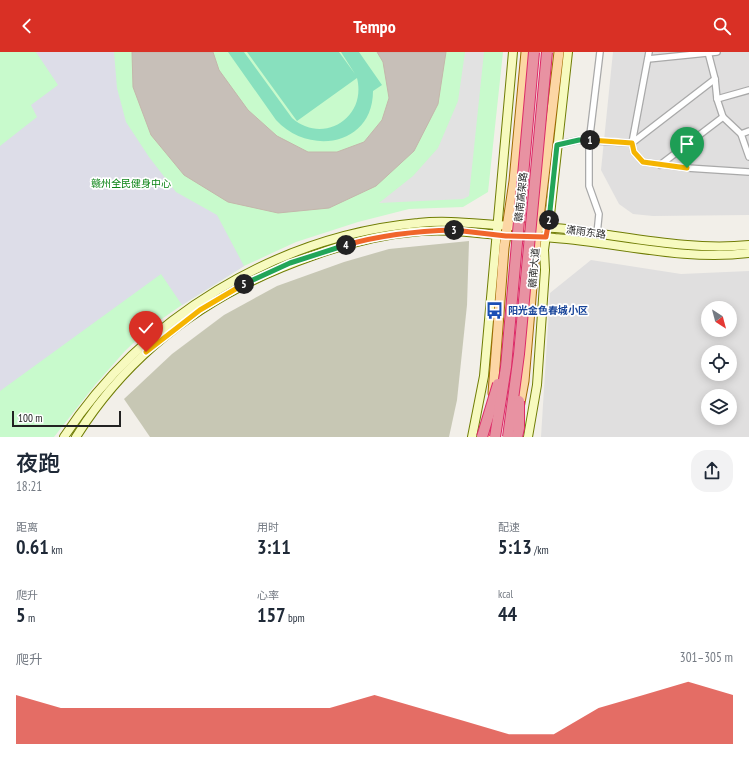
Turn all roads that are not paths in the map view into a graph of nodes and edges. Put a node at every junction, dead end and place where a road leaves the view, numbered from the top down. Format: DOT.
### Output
graph roads {
  1 [pos="513,52"];
  2 [pos="526,52"];
  3 [pos="534,52"];
  4 [pos="547,52"];
  5 [pos="559,52"];
  6 [pos="568,52"];
  7 [pos="600,52"];
  8 [pos="649,52"];
  9 [pos="717,52"];
  10 [pos="708,53"];
  11 [pos="648,59"];
  12 [pos="715,79"];
  13 [pos="749,90"];
  14 [pos="717,99"];
  15 [pos="723,117"];
  16 [pos="749,131"];
  17 [pos="741,134"];
  18 [pos="590,140"];
  19 [pos="632,143"];
  20 [pos="557,145"];
  21 [pos="749,157"];
  22 [pos="660,164"];
  23 [pos="749,172"];
  24 [pos="502,225"];
  25 [pos="542,227"];
  26 [pos="597,234"];
  27 [pos="502,235"];
  28 [pos="541,237"];
  29 [pos="749,244"];
  30 [pos="749,253"];
  31 [pos="507,353"];
  32 [pos="519,354"];
  33 [pos="64,437"];
  34 [pos="76,437"];
  35 [pos="472,437"];
  36 [pos="482,437"];
  37 [pos="488,437"];
  38 [pos="495,437"];
  39 [pos="508,437"];
  40 [pos="514,437"];
  41 [pos="517,437"];
  42 [pos="528,437"];
  1 -- 24 [label="main road"];
  2 -- 24 [label="main road"];
  3 -- 31 [label="highway, 赣南高架路, bridge"];
  4 -- 32 [label="highway, 赣南高架路, bridge"];
  5 -- 25 [label="main road, 赣南大道"];
  6 -- 20 [label="main road"];
  7 -- 18 [label="street"];
  8 -- 11 [label="street"];
  9 -- 10 [label="street"];
  10 -- 11 [label="street"];
  10 -- 12 [label="street"];
  11 -- 19 [label="street"];
  12 -- 14 [label="street"];
  12 -- 19 [label="street"];
  13 -- 14 [label="street"];
  14 -- 15 [label="street"];
  15 -- 17 [label="street"];
  15 -- 22 [label="street"];
  16 -- 17 [label="street"];
  17 -- 21 [label="street"];
  18 -- 19 [label="street"];
  18 -- 20 [label="street"];
  18 -- 26 [label="street"];
  19 -- 22 [label="street"];
  20 -- 25 [label="main road"];
  22 -- 23 [label="street"];
  24 -- 25 [label="main road, 潇雨东路"];
  24 -- 27 [label="main road"];
  24 -- 33 [label="main road, 潇雨东路"];
  25 -- 26 [label="main road, 潇雨东路"];
  25 -- 28 [label="main road, 赣南大道"];
  26 -- 29 [label="main road, 潇雨东路"];
  27 -- 28 [label="main road, 潇雨东路"];
  27 -- 34 [label="main road, 潇雨东路"];
  27 -- 35 [label="main road"];
  27 -- 37 [label="main road"];
  28 -- 30 [label="main road, 潇雨东路"];
  28 -- 40 [label="main road, 赣南大道"];
  28 -- 42 [label="main road"];
  31 -- 36 [label="highway, bridge"];
  31 -- 38 [label="highway, 赣南高架路, bridge"];
  32 -- 39 [label="highway, 赣南高架路, bridge"];
  32 -- 41 [label="highway, bridge"];
}
